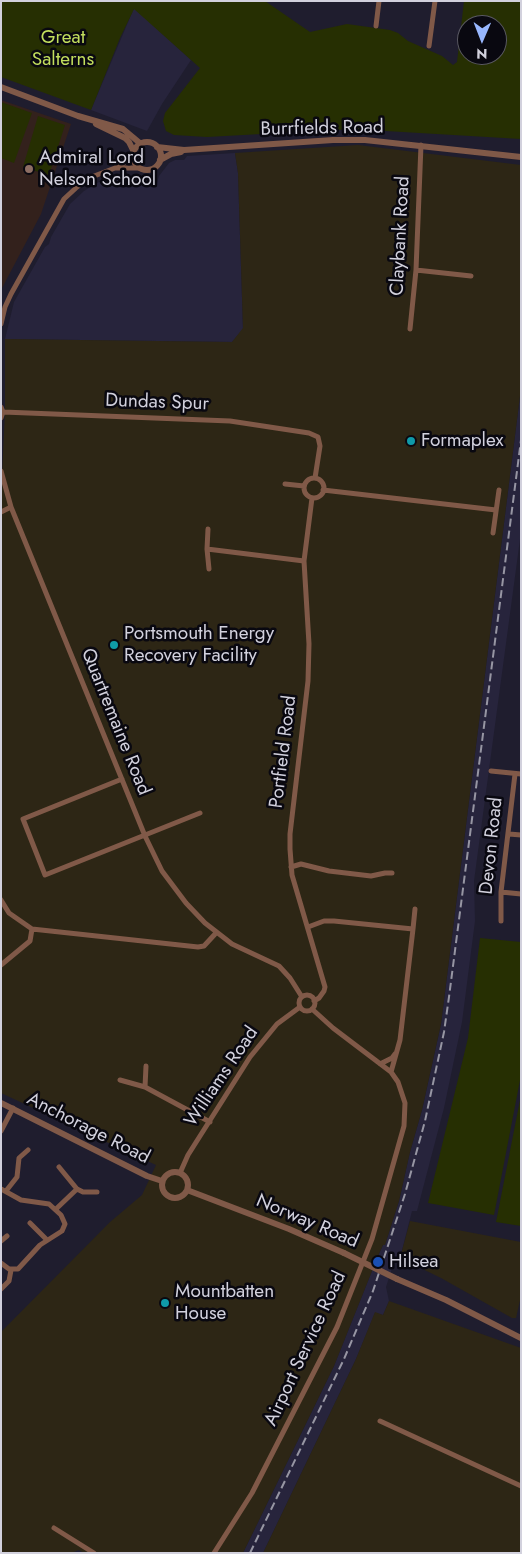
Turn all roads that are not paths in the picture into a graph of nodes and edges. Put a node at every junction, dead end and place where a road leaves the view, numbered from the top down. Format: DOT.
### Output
graph roads {
  1 [pos="379,1"];
  2 [pos="435,1"];
  3 [pos="376,26"];
  4 [pos="430,46"];
  5 [pos="1,87"];
  6 [pos="88,120"];
  7 [pos="141,144"];
  8 [pos="421,145"];
  9 [pos="157,147"];
  10 [pos="184,150"];
  11 [pos="134,155"];
  12 [pos="521,156"];
  13 [pos="160,160"];
  14 [pos="115,168"];
  15 [pos="140,168"];
  16 [pos="416,270"];
  17 [pos="471,276"];
  18 [pos="1,324"];
  19 [pos="410,329"];
  20 [pos="2,412"];
  21 [pos="1,471"];
  22 [pos="315,478"];
  23 [pos="285,484"];
  24 [pos="304,486"];
  25 [pos="323,490"];
  26 [pos="499,490"];
  27 [pos="312,498"];
  28 [pos="11,507"];
  29 [pos="496,510"];
  30 [pos="1,512"];
  31 [pos="208,529"];
  32 [pos="493,532"];
  33 [pos="207,549"];
  34 [pos="304,560"];
  35 [pos="209,569"];
  36 [pos="490,771"];
  37 [pos="518,774"];
  38 [pos="122,779"];
  39 [pos="200,813"];
  40 [pos="509,834"];
  41 [pos="521,835"];
  42 [pos="145,836"];
  43 [pos="291,866"];
  44 [pos="392,873"];
  45 [pos="501,892"];
  46 [pos="521,894"];
  47 [pos="1,900"];
  48 [pos="415,909"];
  49 [pos="501,921"];
  50 [pos="308,927"];
  51 [pos="32,929"];
  52 [pos="413,929"];
  53 [pos="216,933"];
  54 [pos="1,966"];
  55 [pos="302,997"];
  56 [pos="314,1001"];
  57 [pos="300,1007"];
  58 [pos="312,1009"];
  59 [pos="397,1051"];
  60 [pos="380,1064"];
  61 [pos="146,1066"];
  62 [pos="391,1072"];
  63 [pos="120,1080"];
  64 [pos="145,1087"];
  65 [pos="1,1103"];
  66 [pos="13,1108"];
  67 [pos="210,1122"];
  68 [pos="1,1131"];
  69 [pos="28,1150"];
  70 [pos="59,1167"];
  71 [pos="180,1173"];
  72 [pos="162,1182"];
  73 [pos="77,1189"];
  74 [pos="4,1190"];
  75 [pos="187,1190"];
  76 [pos="97,1192"];
  77 [pos="56,1209"];
  78 [pos="30,1223"];
  79 [pos="7,1236"];
  80 [pos="46,1240"];
  81 [pos="1,1242"];
  82 [pos="1,1263"];
  83 [pos="11,1270"];
  84 [pos="1,1289"];
  85 [pos="521,1338"];
  86 [pos="380,1421"];
  87 [pos="521,1486"];
  88 [pos="54,1528"];
  89 [pos="94,1553"];
  90 [pos="214,1553"];
  1 -- 3 [label="street"];
  2 -- 4 [label="street"];
  5 -- 6 [label="street"];
  6 -- 7 [label="street"];
  6 -- 11 [label="street"];
  7 -- 9 [label="street"];
  7 -- 11 [label="street"];
  8 -- 10 [label="street, Burrfields Road"];
  8 -- 12 [label="street, Burrfields Road"];
  8 -- 16 [label="street, Claybank Road"];
  9 -- 10 [label="street, Burrfields Road"];
  9 -- 13 [label="street"];
  10 -- 13 [label="street, Burrfields Road"];
  11 -- 14 [label="street"];
  11 -- 15 [label="street"];
  13 -- 15 [label="street"];
  14 -- 15 [label="street"];
  14 -- 18 [label="street"];
  16 -- 17 [label="street"];
  16 -- 19 [label="street, Claybank Road"];
  20 -- 22 [label="street, Dundas Spur"];
  21 -- 28 [label="street, Quartremaine Road"];
  22 -- 24 [label="street"];
  22 -- 25 [label="street"];
  23 -- 24 [label="street"];
  24 -- 27 [label="street"];
  25 -- 27 [label="street"];
  25 -- 29 [label="street"];
  26 -- 29 [label="street"];
  27 -- 34 [label="street, Portfield Road"];
  28 -- 30 [label="street"];
  28 -- 38 [label="street, Quartremaine Road"];
  29 -- 32 [label="street"];
  31 -- 33 [label="street"];
  33 -- 34 [label="street"];
  33 -- 35 [label="street"];
  34 -- 43 [label="street, Portfield Road"];
  36 -- 37 [label="street"];
  37 -- 40 [label="street, Devon Road"];
  38 -- 42 [label="street, Quartremaine Road"];
  38 -- 42 [label="street"];
  39 -- 42 [label="street"];
  40 -- 41 [label="street"];
  40 -- 45 [label="street, Devon Road"];
  42 -- 53 [label="street, Quartremaine Road"];
  43 -- 44 [label="street"];
  43 -- 50 [label="street, Portfield Road"];
  45 -- 46 [label="street"];
  45 -- 49 [label="street, Devon Road"];
  47 -- 51 [label="street"];
  48 -- 52 [label="street"];
  50 -- 52 [label="street"];
  50 -- 56 [label="street, Portfield Road"];
  51 -- 53 [label="street"];
  51 -- 54 [label="street"];
  52 -- 59 [label="street"];
  53 -- 55 [label="street"];
  55 -- 56 [label="street"];
  55 -- 57 [label="street"];
  56 -- 58 [label="street"];
  57 -- 58 [label="street"];
  57 -- 67 [label="street, Williams Road"];
  58 -- 60 [label="street, Airport Service Road"];
  59 -- 60 [label="street"];
  59 -- 62 [label="street"];
  60 -- 62 [label="street, Airport Service Road"];
  61 -- 64 [label="street"];
  62 -- 90 [label="street, Airport Service Road"];
  63 -- 64 [label="street"];
  64 -- 67 [label="street"];
  65 -- 66 [label="street, Anchorage Road"];
  66 -- 68 [label="street"];
  66 -- 72 [label="street, Anchorage Road"];
  67 -- 71 [label="street, Williams Road"];
  69 -- 74 [label="street"];
  70 -- 73 [label="street"];
  71 -- 72 [label="street"];
  71 -- 75 [label="street"];
  72 -- 75 [label="street"];
  73 -- 76 [label="street"];
  73 -- 77 [label="street"];
  74 -- 77 [label="street"];
  75 -- 85 [label="street, Norway Road, bridge"];
  77 -- 80 [label="street"];
  78 -- 80 [label="street"];
  79 -- 81 [label="street"];
  80 -- 83 [label="street"];
  82 -- 83 [label="street"];
  83 -- 84 [label="street"];
  86 -- 87 [label="street"];
  88 -- 89 [label="street"];
}
